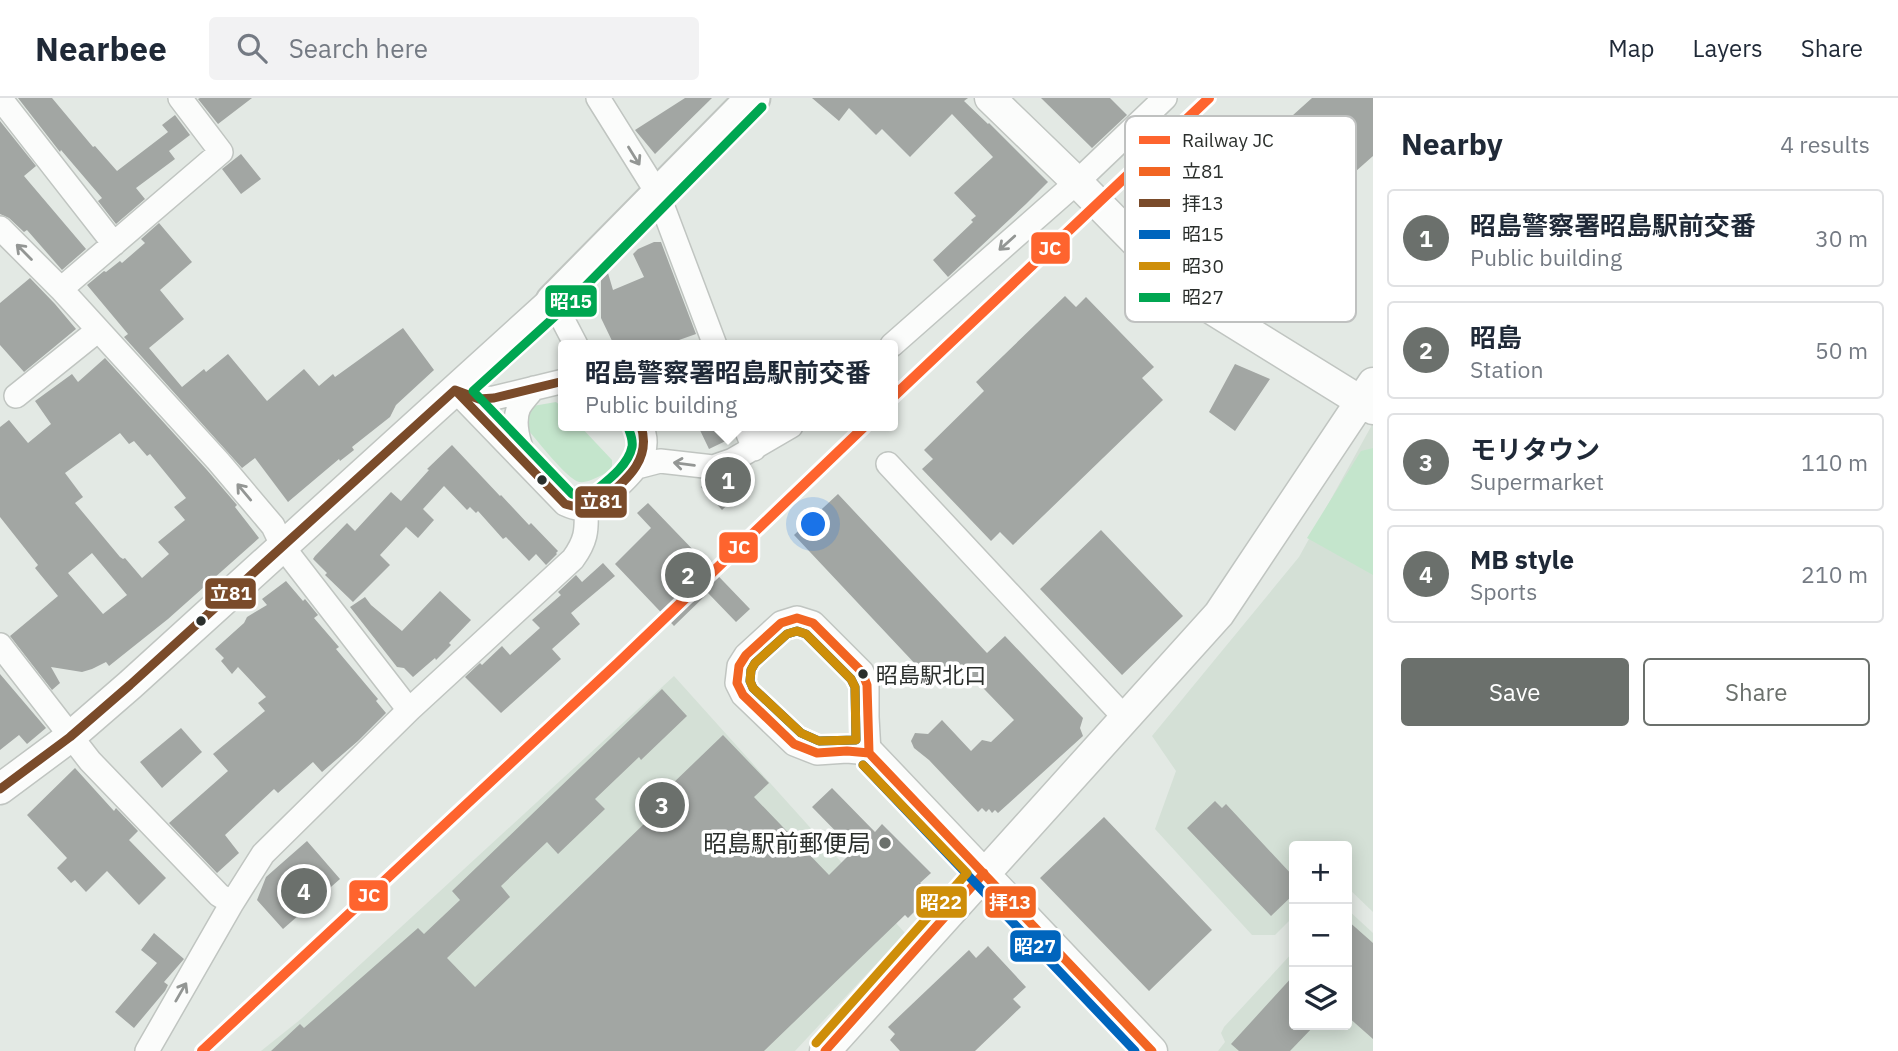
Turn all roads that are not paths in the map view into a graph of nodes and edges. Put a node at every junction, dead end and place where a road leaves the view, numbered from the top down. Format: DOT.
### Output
graph roads {
  1 [pos="0,98"];
  2 [pos="180,98"];
  3 [pos="598,98"];
  4 [pos="753,98"];
  5 [pos="990,98"];
  6 [pos="1165,98"];
  7 [pos="1146,116"];
  8 [pos="1125,136"];
  9 [pos="1076,182"];
  10 [pos="658,194"];
  11 [pos="0,228"];
  12 [pos="1125,231"];
  13 [pos="114,244"];
  14 [pos="61,289"];
  15 [pos="553,301"];
  16 [pos="1237,322"];
  17 [pos="97,331"];
  18 [pos="573,340"];
  19 [pos="713,340"];
  20 [pos="898,340"];
  21 [pos="558,382"];
  22 [pos="534,388"];
  23 [pos="455,390"];
  24 [pos="16,396"];
  25 [pos="1369,398"];
  26 [pos="642,431"];
  27 [pos="748,431"];
  28 [pos="783,431"];
  29 [pos="754,449"];
  30 [pos="888,464"];
  31 [pos="527,465"];
  32 [pos="637,467"];
  33 [pos="586,510"];
  34 [pos="283,547"];
  35 [pos="0,645"];
  36 [pos="410,710"];
  37 [pos="1126,719"];
  38 [pos="70,737"];
  39 [pos="869,753"];
  40 [pos="0,789"];
  41 [pos="984,873"];
  42 [pos="232,903"];
  43 [pos="147,1051"];
  44 [pos="825,1051"];
  45 [pos="1152,1051"];
  1 -- 13 [label="street"];
  2 -- 13 [label="street"];
  3 -- 10 [label="street, one-way"];
  4 -- 10 [label="main road"];
  5 -- 9 [label="street"];
  6 -- 7 [label="street"];
  8 -- 9 [label="street"];
  9 -- 12 [label="street"];
  9 -- 20 [label="street, one-way"];
  10 -- 15 [label="main road"];
  10 -- 19 [label="street"];
  14 -- 11 [label="street, one-way"];
  13 -- 14 [label="street"];
  14 -- 17 [label="street"];
  15 -- 18 [label="street"];
  15 -- 23 [label="street"];
  16 -- 25 [label="street"];
  17 -- 24 [label="street"];
  34 -- 17 [label="street, one-way"];
  21 -- 22 [label="street"];
  22 -- 23 [label="street"];
  22 -- 31 [label="street"];
  23 -- 31 [label="street"];
  23 -- 34 [label="street"];
  25 -- 37 [label="street"];
  26 -- 32 [label="street"];
  27 -- 29 [label="street"];
  28 -- 29 [label="street"];
  29 -- 32 [label="street, one-way"];
  30 -- 37 [label="street"];
  31 -- 33 [label="street"];
  32 -- 33 [label="street"];
  33 -- 36 [label="street"];
  34 -- 36 [label="street"];
  34 -- 38 [label="street"];
  35 -- 38 [label="street"];
  36 -- 42 [label="street"];
  37 -- 41 [label="street"];
  38 -- 40 [label="street"];
  38 -- 42 [label="street"];
  39 -- 39 [label="street"];
  39 -- 41 [label="street"];
  41 -- 44 [label="street"];
  41 -- 45 [label="street"];
  43 -- 42 [label="street, one-way"];
}
